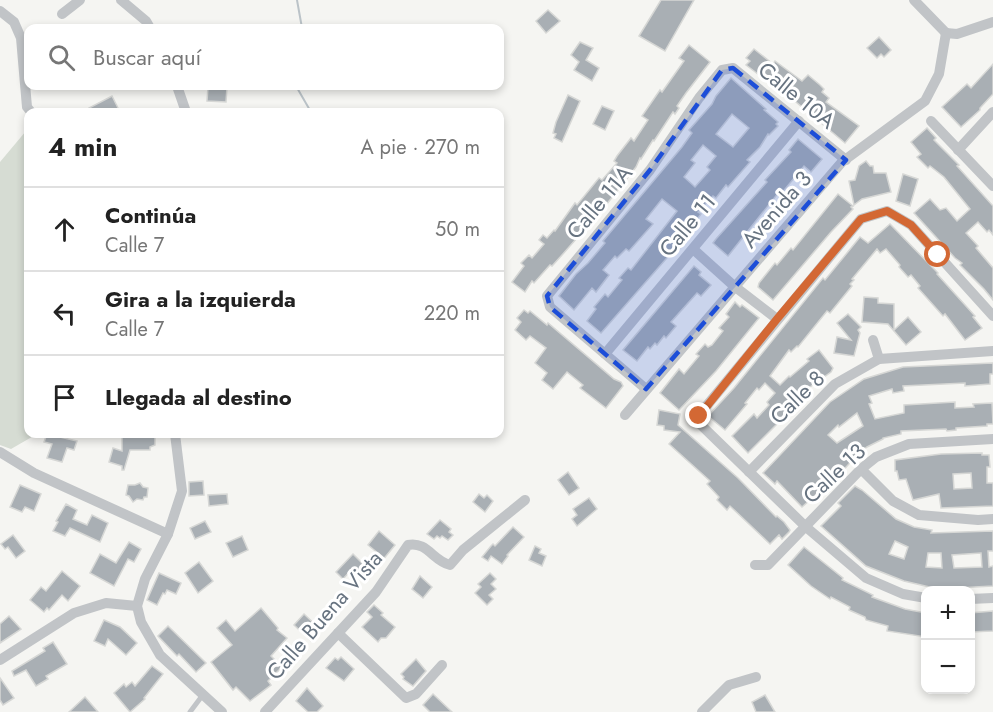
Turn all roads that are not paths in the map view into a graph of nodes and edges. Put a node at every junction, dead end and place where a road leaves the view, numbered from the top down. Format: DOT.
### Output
graph roads {
  1 [pos="80,0"];
  2 [pos="121,0"];
  3 [pos="914,0"];
  4 [pos="0,11"];
  5 [pos="62,14"];
  6 [pos="993,22"];
  7 [pos="148,24"];
  8 [pos="946,33"];
  9 [pos="24,72"];
  10 [pos="26,90"];
  11 [pos="178,90"];
  12 [pos="699,98"];
  13 [pos="28,108"];
  14 [pos="185,108"];
  15 [pos="993,112"];
  16 [pos="799,121"];
  17 [pos="931,121"];
  18 [pos="958,150"];
  19 [pos="846,159"];
  20 [pos="993,186"];
  21 [pos="693,249"];
  22 [pos="734,286"];
  23 [pos="993,316"];
  24 [pos="777,319"];
  25 [pos="873,340"];
  26 [pos="993,351"];
  27 [pos="605,354"];
  28 [pos="879,359"];
  29 [pos="646,389"];
  30 [pos="625,415"];
  31 [pos="175,438"];
  32 [pos="993,439"];
  33 [pos="0,452"];
  34 [pos="861,469"];
  35 [pos="749,472"];
  36 [pos="525,500"];
  37 [pos="993,519"];
  38 [pos="806,527"];
  39 [pos="168,534"];
  40 [pos="755,565"];
  41 [pos="921,597"];
  42 [pos="993,598"];
  43 [pos="975,599"];
  44 [pos="137,606"];
  45 [pos="338,633"];
  46 [pos="0,660"];
  47 [pos="442,665"];
  48 [pos="756,676"];
  49 [pos="202,696"];
  50 [pos="190,712"];
  51 [pos="222,712"];
  52 [pos="265,712"];
  53 [pos="702,712"];
  1 -- 5 [label="street"];
  2 -- 7 [label="street"];
  3 -- 8 [label="street"];
  4 -- 9 [label="street"];
  6 -- 8 [label="street"];
  8 -- 19 [label="street, Avenida 3"];
  10 -- 13 [label="street"];
  11 -- 14 [label="street"];
  12 -- 16 [label="street, Calle 10A"];
  12 -- 27 [label="street, Calle 11A"];
  15 -- 18 [label="street"];
  16 -- 19 [label="street, Calle 10A"];
  16 -- 21 [label="street, Calle 11"];
  17 -- 18 [label="street"];
  18 -- 20 [label="street"];
  19 -- 22 [label="street, Avenida 3"];
  21 -- 22 [label="street"];
  21 -- 27 [label="street, Calle 11"];
  22 -- 24 [label="street"];
  22 -- 29 [label="street, Avenida 3"];
  23 -- 24 [label="street"];
  24 -- 35 [label="street"];
  25 -- 28 [label="street"];
  26 -- 28 [label="street, Calle 8"];
  27 -- 29 [label="street"];
  28 -- 35 [label="street, Calle 8"];
  29 -- 30 [label="street, Avenida 3"];
  31 -- 39 [label="street"];
  32 -- 34 [label="street, Calle 13"];
  33 -- 39 [label="street"];
  34 -- 37 [label="street"];
  34 -- 38 [label="street, Calle 13"];
  35 -- 38 [label="street"];
  36 -- 45 [label="street, Calle Buena Vista"];
  38 -- 40 [label="street, Calle 13"];
  38 -- 41 [label="street"];
  39 -- 44 [label="street"];
  42 -- 43 [label="street"];
  44 -- 46 [label="street"];
  44 -- 49 [label="street"];
  45 -- 47 [label="street"];
  45 -- 52 [label="street, Calle Buena Vista"];
  48 -- 53 [label="street"];
  49 -- 50 [label="lane"];
  49 -- 51 [label="street"];
}
